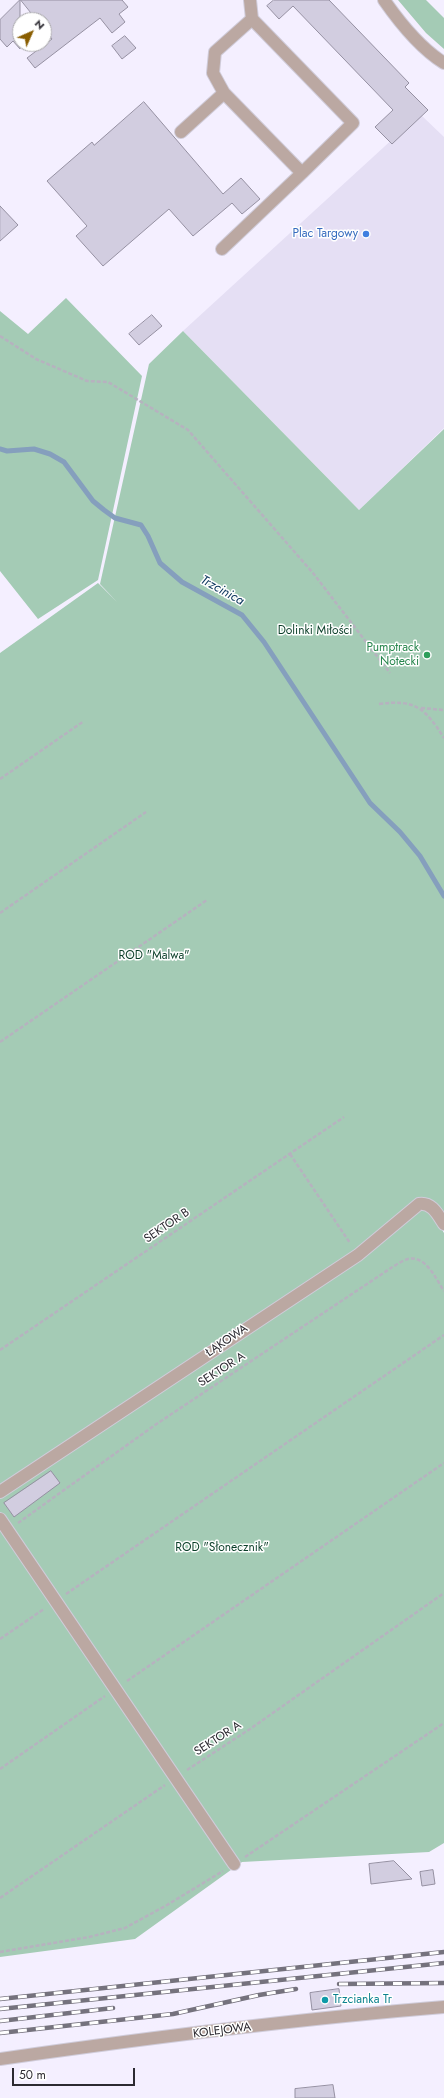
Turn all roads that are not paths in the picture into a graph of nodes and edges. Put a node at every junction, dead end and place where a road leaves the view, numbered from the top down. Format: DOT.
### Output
graph roads {
  1 [pos="250,0"];
  2 [pos="384,0"];
  3 [pos="252,19"];
  4 [pos="444,63"];
  5 [pos="224,93"];
  6 [pos="181,132"];
  7 [pos="302,173"];
  8 [pos="222,249"];
  9 [pos="444,1224"];
  10 [pos="0,1492"];
  11 [pos="0,1519"];
  12 [pos="234,1864"];
  13 [pos="444,2007"];
  14 [pos="0,2059"];
  1 -- 3 [label="street"];
  2 -- 4 [label="street"];
  3 -- 5 [label="street"];
  3 -- 7 [label="street"];
  5 -- 6 [label="street"];
  5 -- 7 [label="street"];
  7 -- 8 [label="street"];
  9 -- 10 [label="street, ŁĄKOWA"];
  11 -- 12 [label="street"];
  13 -- 14 [label="street, KOLEJOWA"];
}
